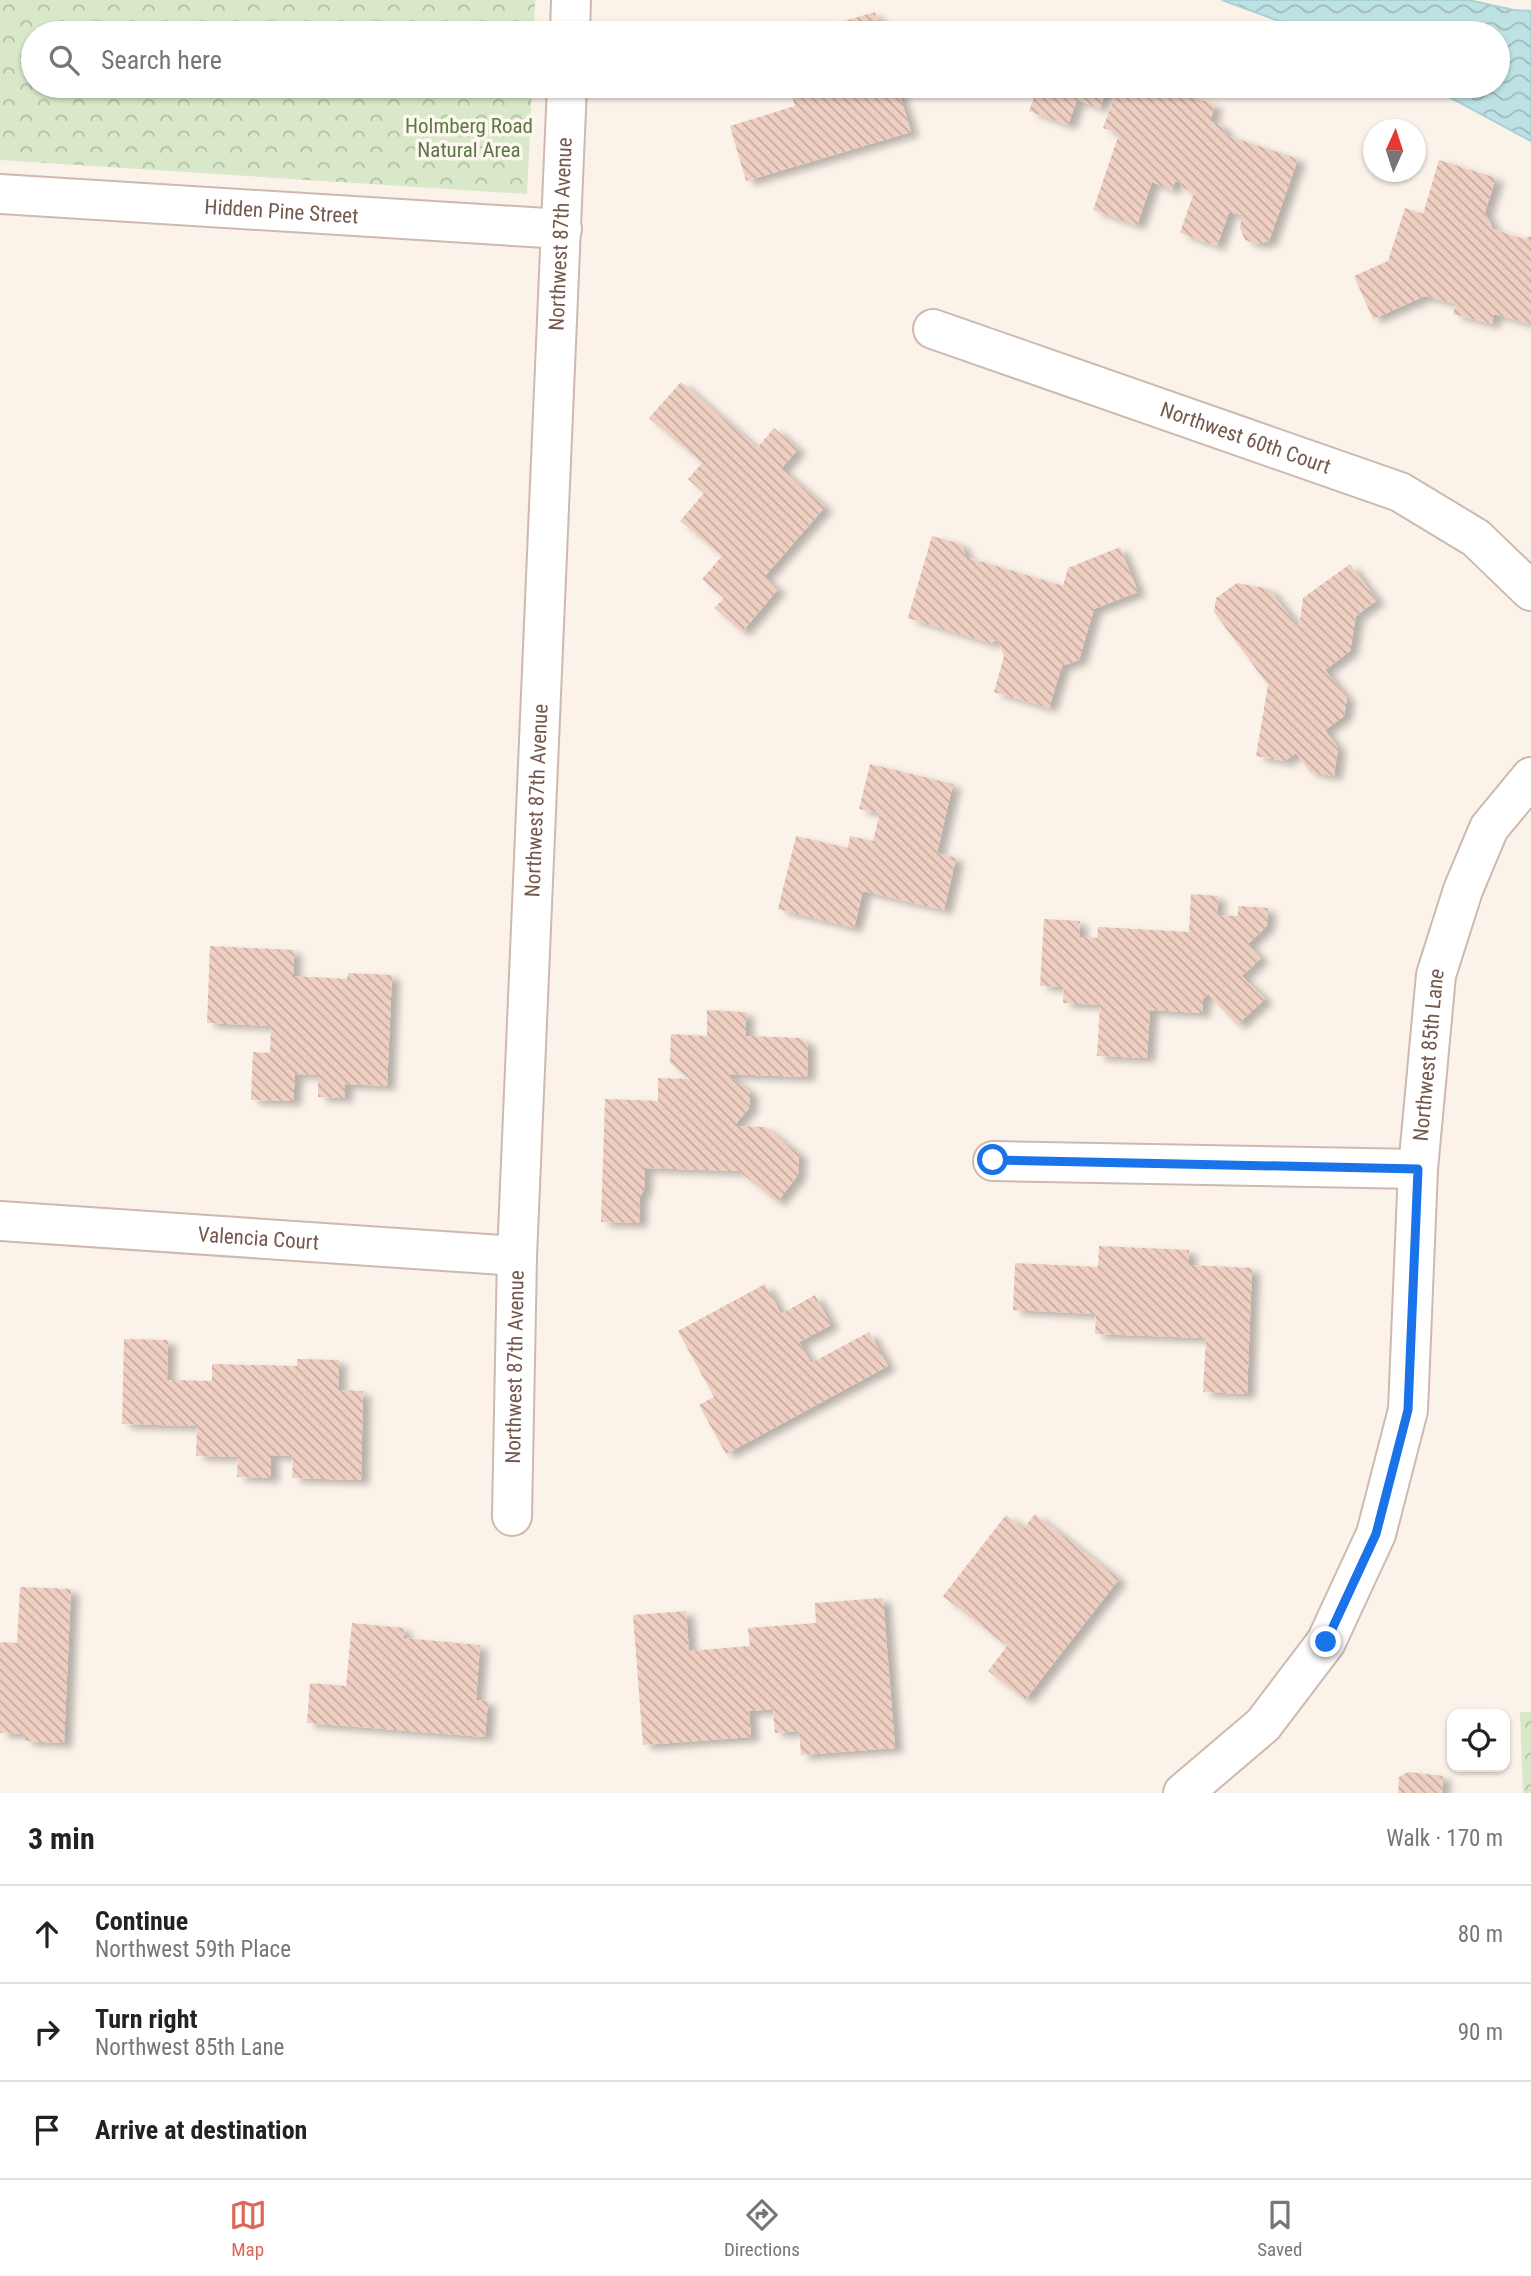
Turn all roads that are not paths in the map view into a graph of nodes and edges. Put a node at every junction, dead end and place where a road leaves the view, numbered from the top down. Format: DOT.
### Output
graph roads {
  1 [pos="571,0"];
  2 [pos="570,21"];
  3 [pos="567,98"];
  4 [pos="0,194"];
  5 [pos="562,229"];
  6 [pos="933,329"];
  7 [pos="1531,591"];
  8 [pos="1531,777"];
  9 [pos="993,1160"];
  10 [pos="1418,1169"];
  11 [pos="0,1221"];
  12 [pos="517,1256"];
  13 [pos="512,1516"];
  14 [pos="1185,1792"];
  1 -- 2 [label="street"];
  3 -- 5 [label="street, Northwest 87th Avenue"];
  4 -- 5 [label="street, Hidden Pine Street"];
  5 -- 12 [label="street, Northwest 87th Avenue"];
  6 -- 7 [label="street, Northwest 60th Court"];
  8 -- 10 [label="street, Northwest 85th Lane"];
  9 -- 10 [label="street"];
  10 -- 14 [label="street, Northwest 85th Lane"];
  11 -- 12 [label="street, Valencia Court"];
  12 -- 13 [label="street, Northwest 87th Avenue"];
}
